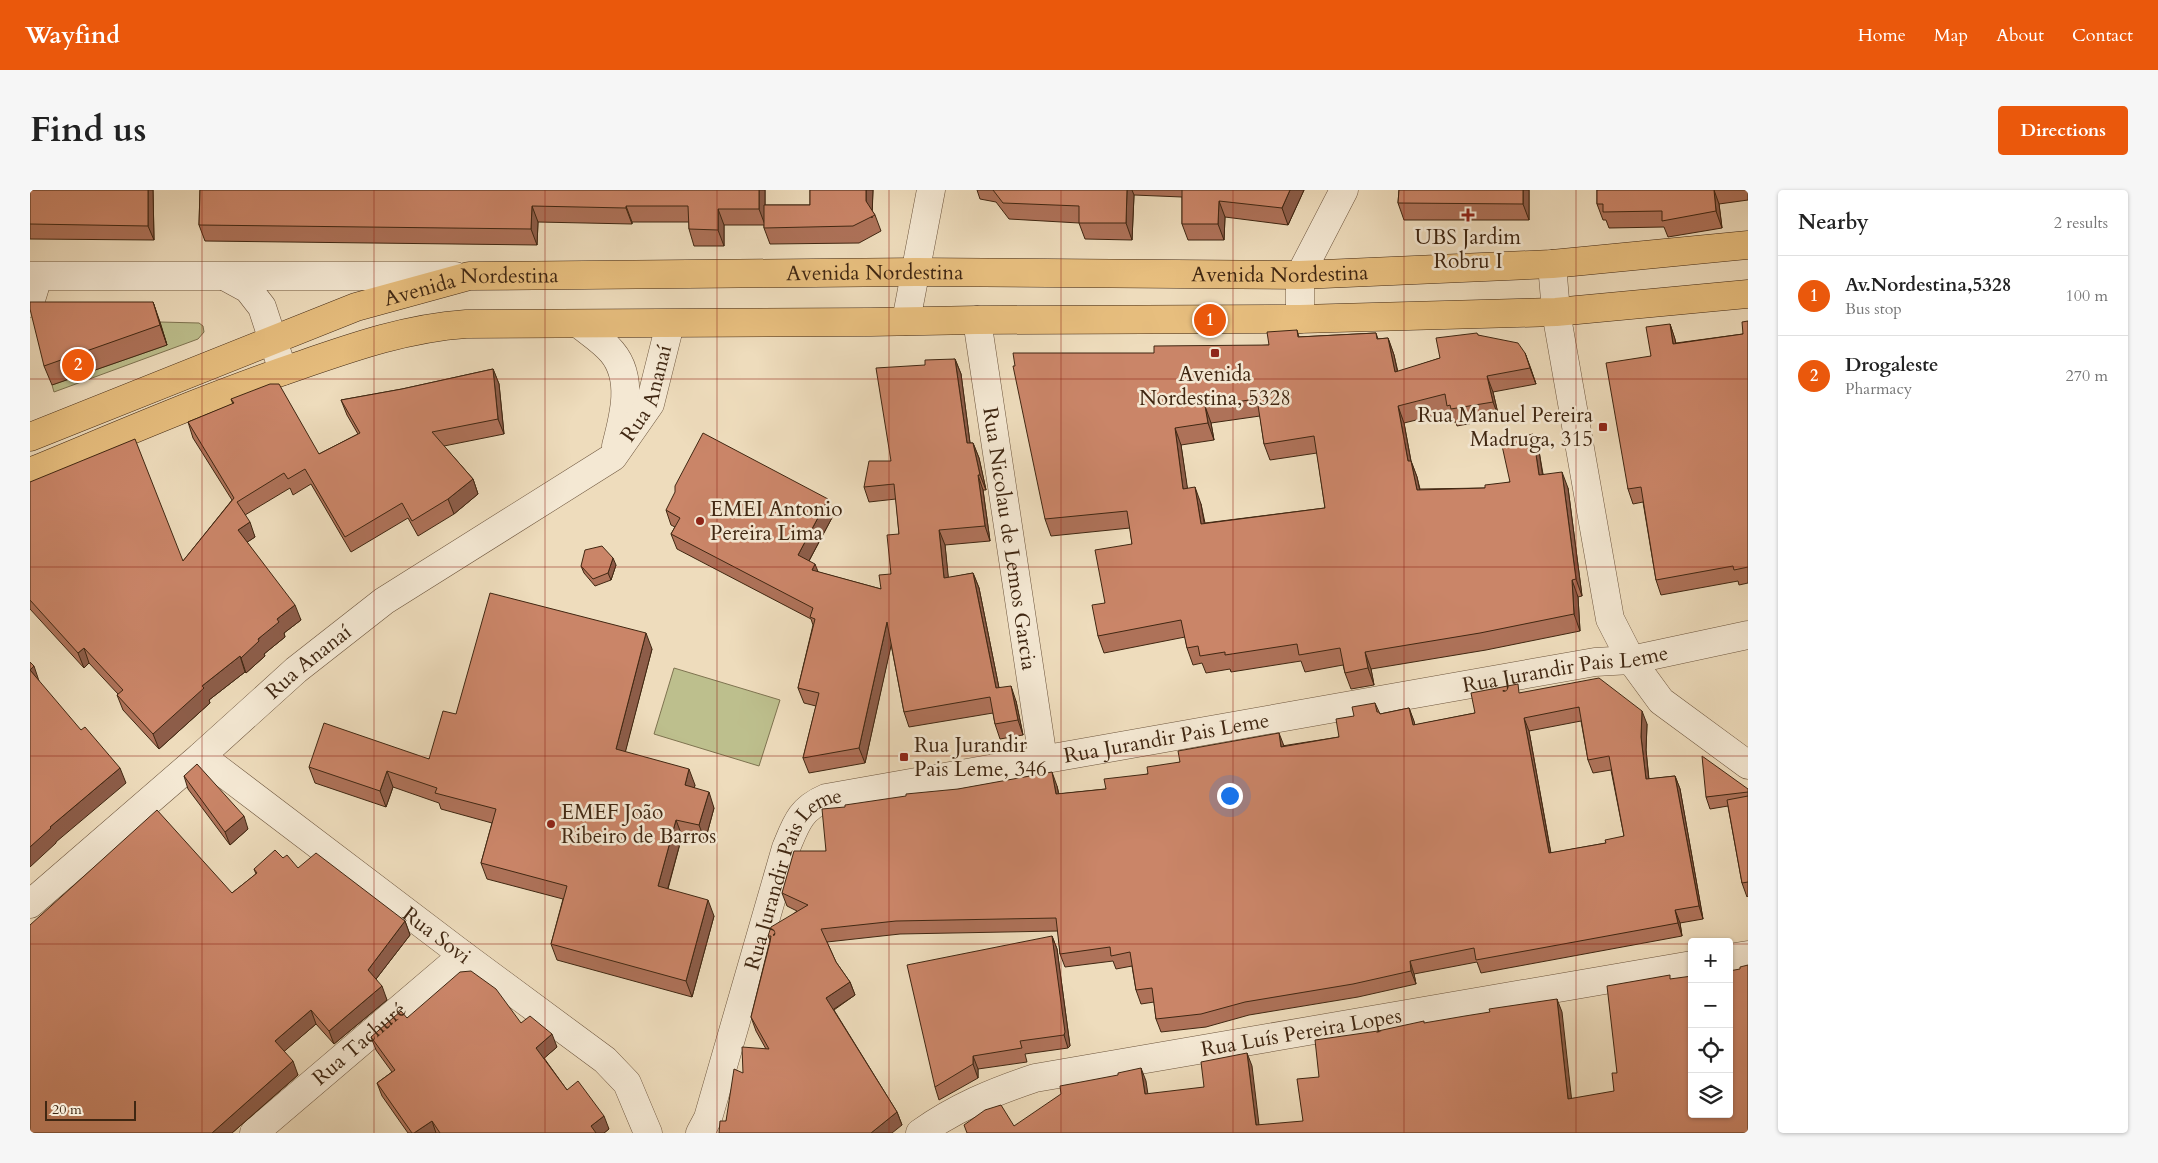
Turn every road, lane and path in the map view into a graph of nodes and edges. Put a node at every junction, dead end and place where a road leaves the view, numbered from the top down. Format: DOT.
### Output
graph roads {
  1 [pos="931,190"];
  2 [pos="1344,190"];
  3 [pos="1748,245"];
  4 [pos="1552,264"];
  5 [pos="916,272"];
  6 [pos="1300,275"];
  7 [pos="469,276"];
  8 [pos="34,277"];
  9 [pos="226,277"];
  10 [pos="1748,294"];
  11 [pos="30,303"];
  12 [pos="1556,312"];
  13 [pos="1300,319"];
  14 [pos="976,320"];
  15 [pos="906,321"];
  16 [pos="579,324"];
  17 [pos="670,324"];
  18 [pos="272,341"];
  19 [pos="283,371"];
  20 [pos="30,437"];
  21 [pos="613,457"];
  22 [pos="30,472"];
  23 [pos="1748,635"];
  24 [pos="1631,660"];
  25 [pos="201,756"];
  26 [pos="1043,759"];
  27 [pos="1748,765"];
  28 [pos="30,904"];
  29 [pos="463,955"];
  30 [pos="1748,955"];
  31 [pos="1733,957"];
  32 [pos="1688,966"];
  33 [pos="254,1133"];
  34 [pos="648,1133"];
  35 [pos="700,1133"];
  36 [pos="920,1133"];
  1 -- 5 [label="street"];
  2 -- 6 [label="street"];
  3 -- 4 [label="main road, Avenida Nordestina"];
  4 -- 6 [label="main road, Avenida Nordestina"];
  4 -- 12 [label="street"];
  5 -- 6 [label="main road, Avenida Nordestina"];
  5 -- 7 [label="main road, Avenida Nordestina"];
  5 -- 15 [label="street"];
  6 -- 13 [label="street"];
  7 -- 9 [label="street"];
  7 -- 18 [label="main road, Avenida Nordestina"];
  8 -- 9 [label="street"];
  8 -- 11 [label="street"];
  9 -- 18 [label="street"];
  10 -- 12 [label="main road, Avenida Nordestina"];
  12 -- 13 [label="main road, Avenida Nordestina"];
  12 -- 24 [label="street"];
  13 -- 14 [label="main road, Avenida Nordestina"];
  14 -- 15 [label="main road, Avenida Nordestina"];
  14 -- 26 [label="street, Rua Nicolau de Lemos Garcia"];
  15 -- 17 [label="main road, Avenida Nordestina"];
  16 -- 17 [label="main road, Avenida Nordestina"];
  16 -- 19 [label="main road, Avenida Nordestina"];
  16 -- 21 [label="street, Rua Ananaí"];
  17 -- 21 [label="street, Rua Ananaí"];
  18 -- 19 [label="street"];
  18 -- 20 [label="main road, Avenida Nordestina"];
  19 -- 22 [label="main road, Avenida Nordestina"];
  21 -- 25 [label="street, Rua Ananaí"];
  23 -- 24 [label="street, Rua Jurandir Pais Leme"];
  24 -- 26 [label="street, Rua Jurandir Pais Leme"];
  24 -- 27 [label="street"];
  25 -- 28 [label="street, Rua Ananaí"];
  25 -- 29 [label="street, Rua Sovi"];
  26 -- 35 [label="street, Rua Jurandir Pais Leme"];
  29 -- 33 [label="street, Rua Tachuré"];
  29 -- 34 [label="street, Rua Sovi"];
  30 -- 31 [label="street"];
  32 -- 36 [label="street, Rua Luís Pereira Lopes"];
}
